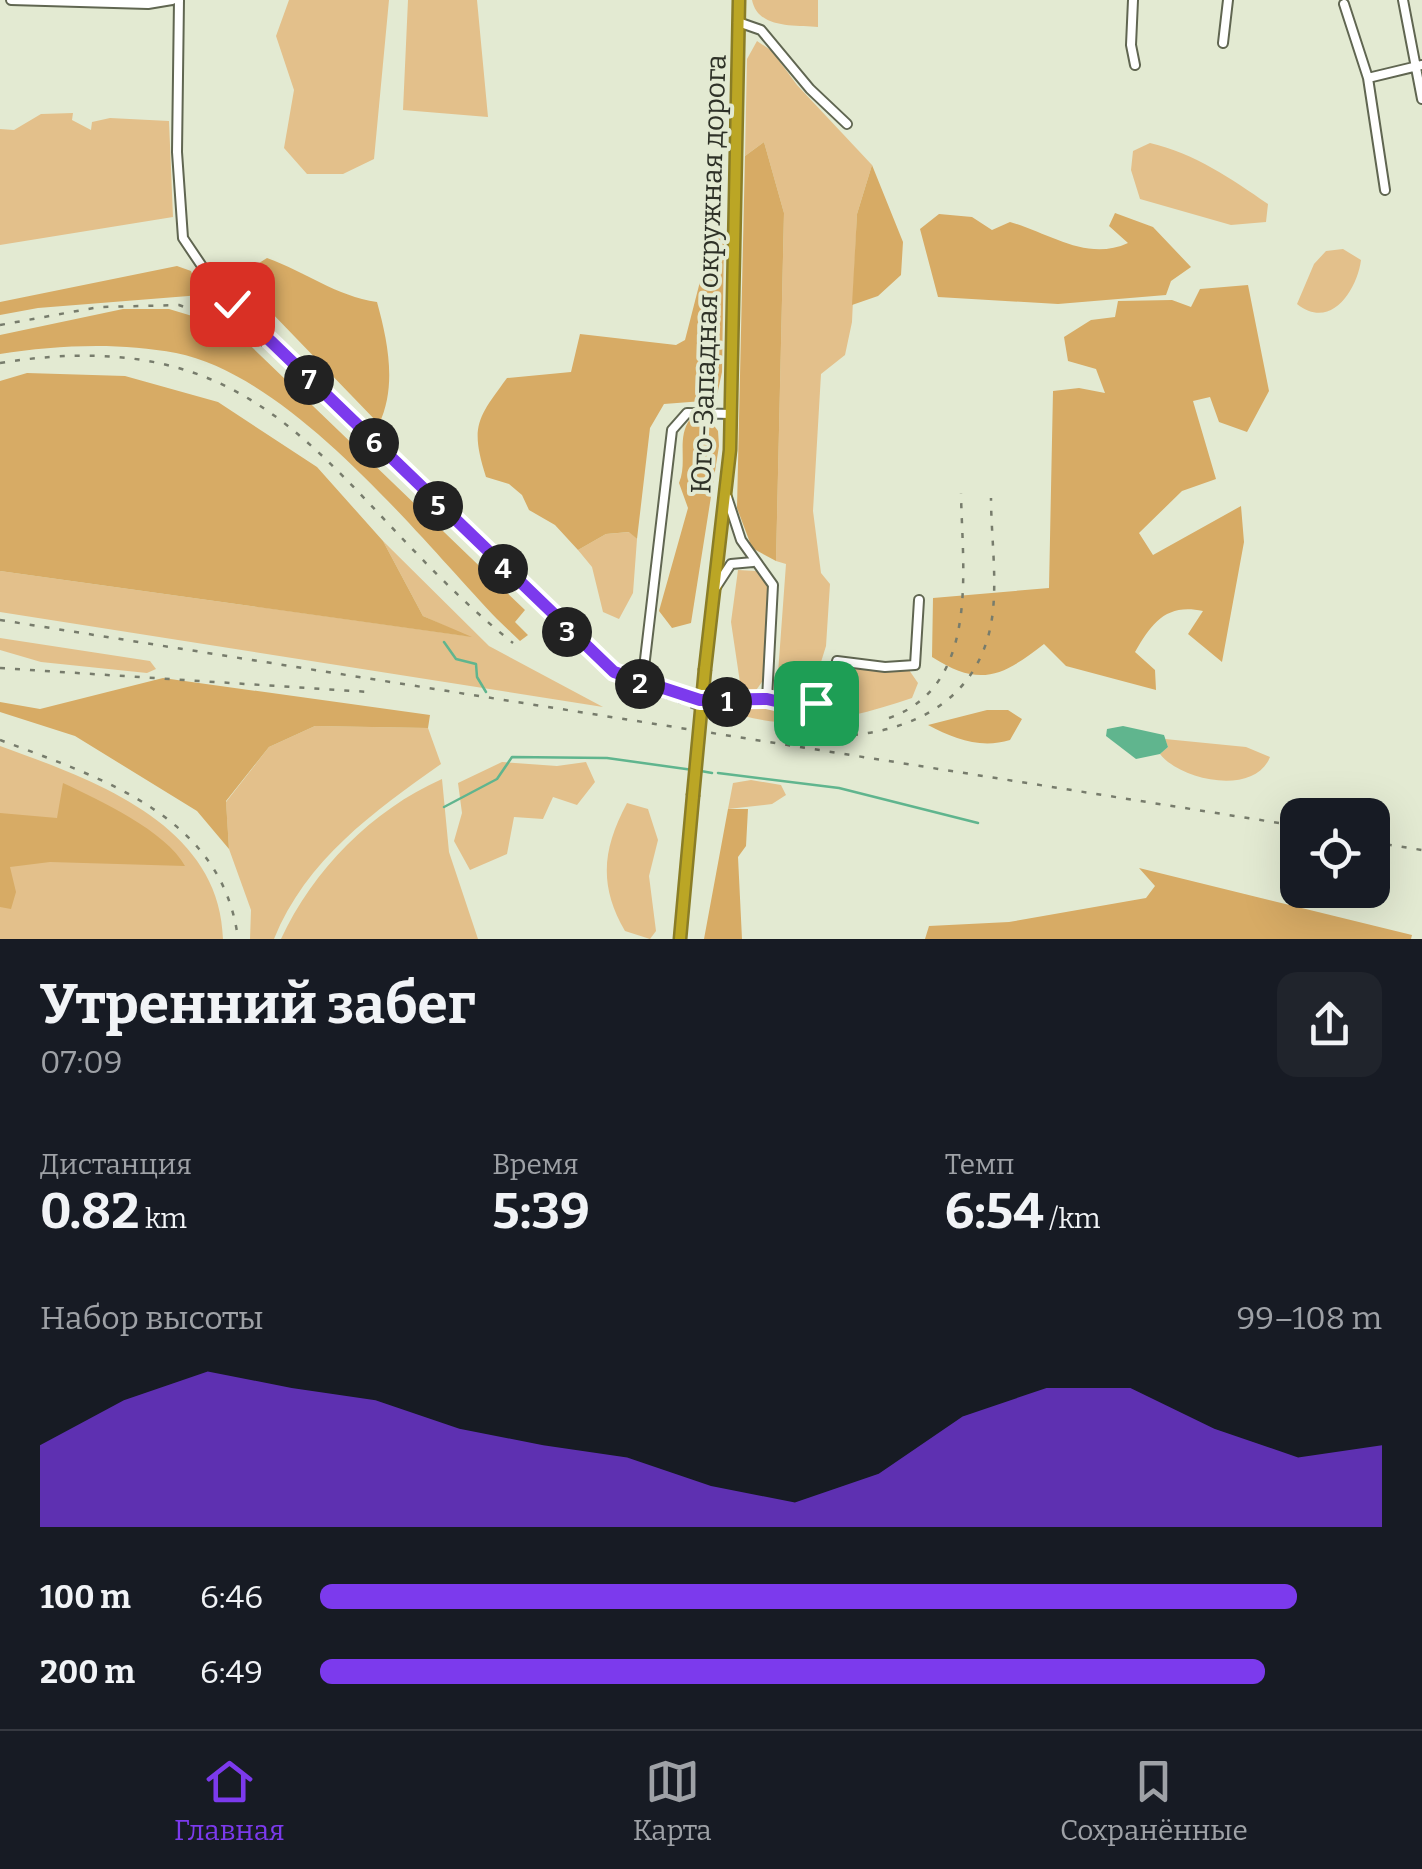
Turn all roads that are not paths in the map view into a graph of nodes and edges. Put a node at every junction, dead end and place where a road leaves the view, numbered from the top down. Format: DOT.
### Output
graph roads {
  1 [pos="11,0"];
  2 [pos="176,0"];
  3 [pos="739,0"];
  4 [pos="1133,0"];
  5 [pos="1228,0"];
  6 [pos="1402,0"];
  7 [pos="1344,4"];
  8 [pos="738,22"];
  9 [pos="1223,43"];
  10 [pos="1135,65"];
  11 [pos="1419,66"];
  12 [pos="1368,78"];
  13 [pos="1422,99"];
  14 [pos="847,124"];
  15 [pos="1385,190"];
  16 [pos="731,414"];
  17 [pos="726,491"];
  18 [pos="758,564"];
  19 [pos="714,591"];
  20 [pos="919,600"];
  21 [pos="642,685"];
  22 [pos="767,699"];
  23 [pos="680,939"];
  1 -- 2 [label="street"];
  2 -- 21 [label="street"];
  3 -- 8 [label="highway, Юго-Западная окружная дорога"];
  4 -- 10 [label="street"];
  5 -- 9 [label="street"];
  6 -- 11 [label="street"];
  7 -- 12 [label="street"];
  8 -- 14 [label="street"];
  8 -- 16 [label="highway, Юго-Западная окружная дорога"];
  11 -- 12 [label="street"];
  11 -- 13 [label="street"];
  12 -- 15 [label="street"];
  16 -- 17 [label="highway, Юго-Западная окружная дорога"];
  16 -- 21 [label="street"];
  17 -- 18 [label="street"];
  17 -- 19 [label="highway, Юго-Западная окружная дорога"];
  18 -- 19 [label="street"];
  18 -- 22 [label="street"];
  19 -- 23 [label="highway, Юго-Западная окружная дорога, bridge"];
  20 -- 22 [label="street"];
  21 -- 22 [label="street"];
}
